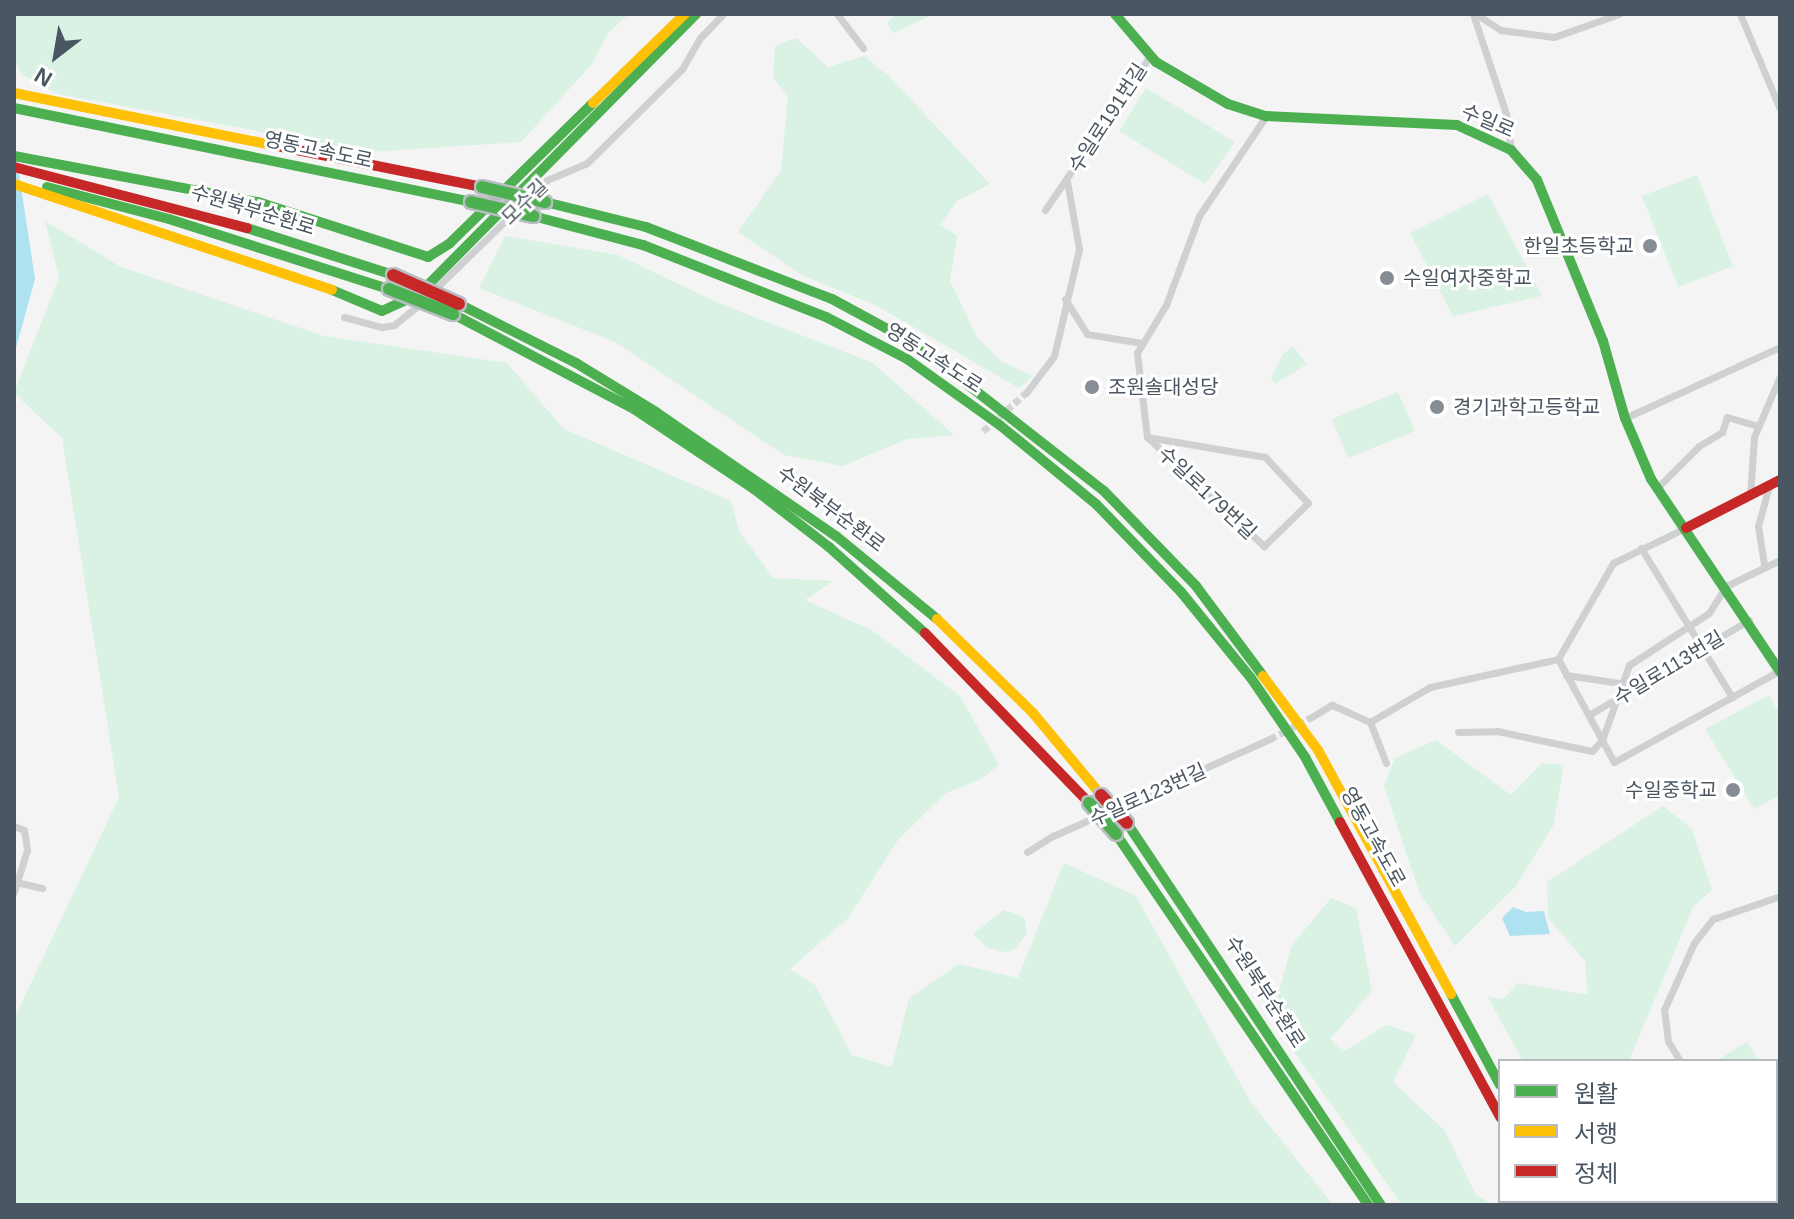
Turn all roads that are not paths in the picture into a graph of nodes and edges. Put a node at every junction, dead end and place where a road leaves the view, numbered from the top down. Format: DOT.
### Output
graph roads {
  1 [pos="685,14"];
  2 [pos="696,14"];
  3 [pos="723,14"];
  4 [pos="837,14"];
  5 [pos="1115,14"];
  6 [pos="1474,14"];
  7 [pos="1619,14"];
  8 [pos="1740,14"];
  9 [pos="863,48"];
  10 [pos="1150,56"];
  11 [pos="14,93"];
  12 [pos="14,108"];
  13 [pos="1780,109"];
  14 [pos="1266,116"];
  15 [pos="1511,150"];
  16 [pos="14,156"];
  17 [pos="14,167"];
  18 [pos="33,176"];
  19 [pos="1067,181"];
  20 [pos="14,182"];
  21 [pos="1045,210"];
  22 [pos="1064,297"];
  23 [pos="456,309"];
  24 [pos="344,317"];
  25 [pos="1142,343"];
  26 [pos="1780,347"];
  27 [pos="1780,376"];
  28 [pos="1026,393"];
  29 [pos="1625,418"];
  30 [pos="1759,426"];
  31 [pos="1147,437"];
  32 [pos="1774,483"];
  33 [pos="1657,488"];
  34 [pos="1750,496"];
  35 [pos="1686,528"];
  36 [pos="1641,548"];
  37 [pos="1780,560"];
  38 [pos="1764,564"];
  39 [pos="1726,586"];
  40 [pos="1749,620"];
  41 [pos="1688,625"];
  42 [pos="1702,648"];
  43 [pos="1558,659"];
  44 [pos="1780,671"];
  45 [pos="1566,675"];
  46 [pos="1619,683"];
  47 [pos="1732,697"];
  48 [pos="1616,699"];
  49 [pos="1589,715"];
  50 [pos="1310,718"];
  51 [pos="1370,722"];
  52 [pos="1458,732"];
  53 [pos="1270,739"];
  54 [pos="1602,740"];
  55 [pos="1386,763"];
  56 [pos="14,826"];
  57 [pos="1027,852"];
  58 [pos="16,882"];
  59 [pos="42,888"];
  60 [pos="14,892"];
  61 [pos="1780,896"];
  62 [pos="1679,1059"];
  63 [pos="1498,1081"];
  64 [pos="1498,1113"];
  65 [pos="1368,1205"];
  66 [pos="1381,1205"];
  1 -- 18 [label="main road"];
  2 -- 18 [label="main road"];
  3 -- 24 [label="street, 모수길"];
  4 -- 9 [label="street"];
  5 -- 10 [label="main road, 수일로"];
  6 -- 7 [label="street"];
  6 -- 15 [label="street"];
  8 -- 13 [label="street"];
  10 -- 14 [label="main road, 수일로"];
  10 -- 19 [label="street, 수일로191번길"];
  11 -- 63 [label="main road, 영동고속도로, bridge"];
  12 -- 64 [label="main road, 영동고속도로, bridge"];
  14 -- 15 [label="main road, 수일로"];
  14 -- 25 [label="street, 수일로179번길"];
  15 -- 29 [label="main road, 수일로"];
  16 -- 18 [label="main road"];
  17 -- 18 [label="main road, 수원북부순환로"];
  18 -- 20 [label="main road, 수원북부순환로"];
  18 -- 23 [label="main road, 수원북부순환로, bridge"];
  18 -- 23 [label="main road, 수원북부순환로, bridge"];
  19 -- 21 [label="street, 수일로191번길"];
  19 -- 22 [label="street, 수일로191번길"];
  22 -- 25 [label="street"];
  22 -- 28 [label="street, 수일로191번길"];
  23 -- 65 [label="main road, 수원북부순환로, bridge"];
  23 -- 66 [label="main road, 수원북부순환로, bridge"];
  25 -- 31 [label="street, 수일로179번길"];
  26 -- 29 [label="street"];
  27 -- 30 [label="street"];
  29 -- 33 [label="main road, 수일로"];
  30 -- 33 [label="street"];
  30 -- 34 [label="street"];
  31 -- 31 [label="street, 수일로179번길"];
  32 -- 34 [label="main road"];
  32 -- 38 [label="street"];
  33 -- 35 [label="main road, 수일로"];
  34 -- 35 [label="main road"];
  35 -- 36 [label="street"];
  35 -- 39 [label="main road, 수일로"];
  36 -- 41 [label="street"];
  36 -- 43 [label="street"];
  37 -- 38 [label="street"];
  38 -- 39 [label="street"];
  39 -- 40 [label="main road, 수일로"];
  39 -- 41 [label="street"];
  40 -- 42 [label="street, 수일로113번길"];
  40 -- 44 [label="main road, 수일로"];
  41 -- 42 [label="street"];
  41 -- 46 [label="street"];
  42 -- 47 [label="street"];
  42 -- 48 [label="street, 수일로113번길"];
  43 -- 45 [label="street"];
  43 -- 51 [label="street"];
  44 -- 47 [label="street"];
  45 -- 46 [label="street"];
  45 -- 49 [label="street"];
  46 -- 48 [label="street"];
  47 -- 54 [label="street"];
  48 -- 49 [label="street, 수일로113번길"];
  48 -- 54 [label="street"];
  49 -- 54 [label="street"];
  50 -- 51 [label="street"];
  51 -- 55 [label="street"];
  52 -- 54 [label="street"];
  53 -- 57 [label="street, 수일로123번길"];
  56 -- 58 [label="street"];
  58 -- 59 [label="street"];
  58 -- 60 [label="street"];
  61 -- 62 [label="street"];
}
